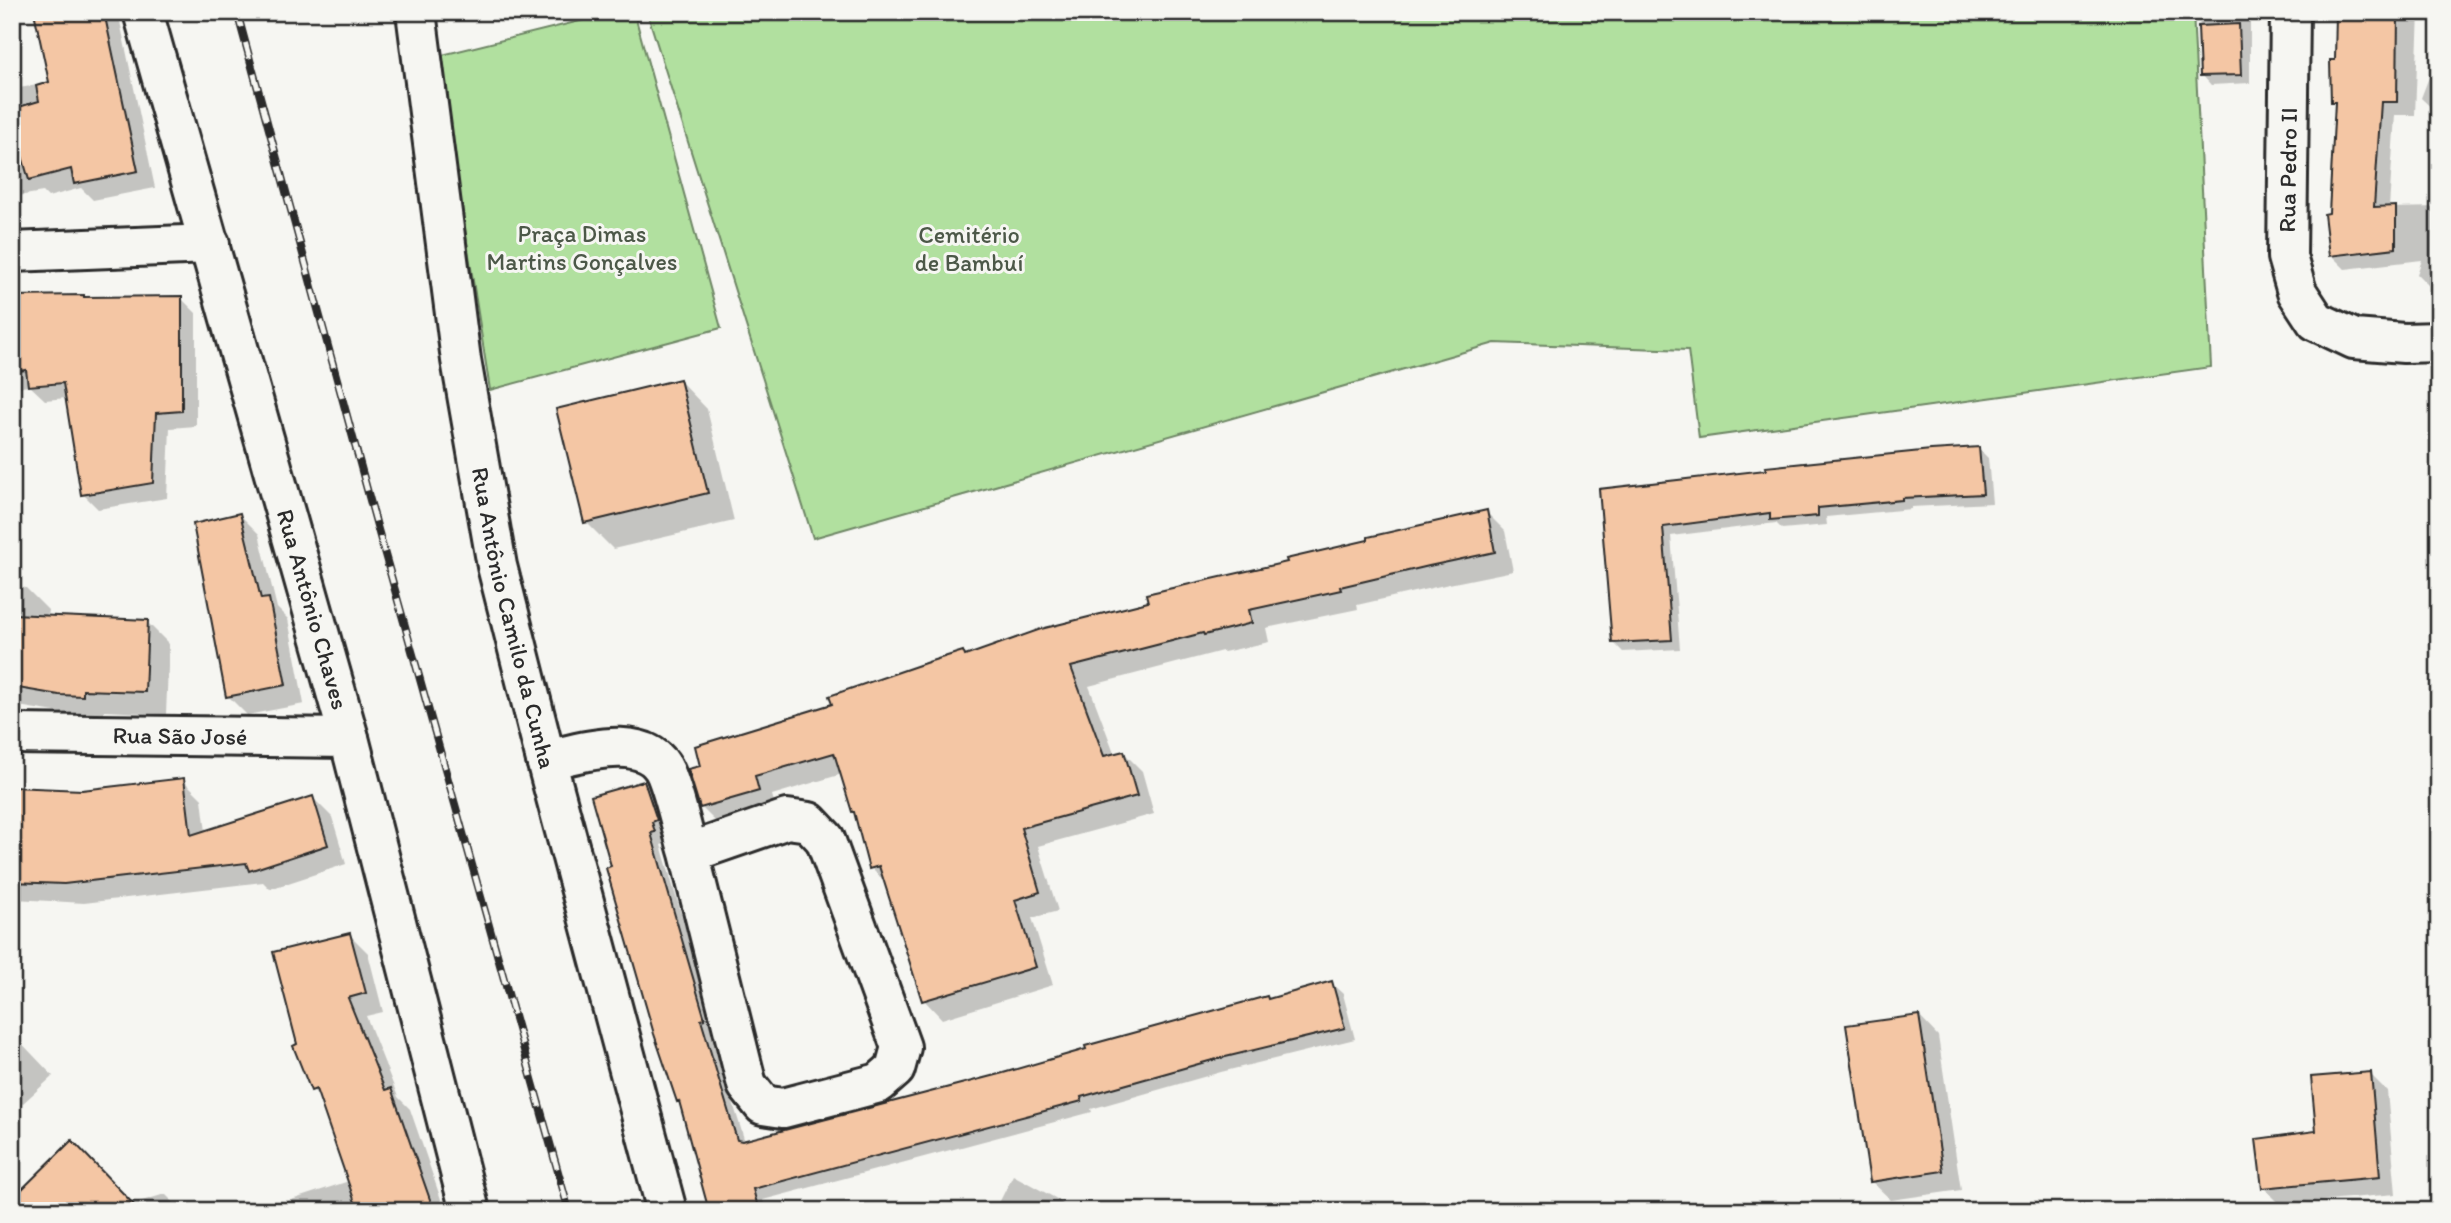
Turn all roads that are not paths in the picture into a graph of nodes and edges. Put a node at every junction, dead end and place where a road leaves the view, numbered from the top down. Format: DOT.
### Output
graph roads {
  1 [pos="144,12"];
  2 [pos="416,12"];
  3 [pos="2290,12"];
  4 [pos="210,244"];
  5 [pos="12,253"];
  6 [pos="2439,342"];
  7 [pos="12,734"];
  8 [pos="349,738"];
  9 [pos="546,760"];
  10 [pos="689,853"];
  11 [pos="470,1211"];
  12 [pos="667,1211"];
  1 -- 4 [label="street, Rua Antônio Chaves"];
  2 -- 9 [label="street, Rua Antônio Camilo da Cunha"];
  3 -- 6 [label="street, Rua Pedro II"];
  4 -- 5 [label="street"];
  4 -- 8 [label="street, Rua Antônio Chaves"];
  7 -- 8 [label="street, Rua São José"];
  8 -- 11 [label="street, Rua Antônio Chaves"];
  9 -- 10 [label="street"];
  9 -- 12 [label="street, Rua Antônio Camilo da Cunha"];
  10 -- 10 [label="street"];
}
